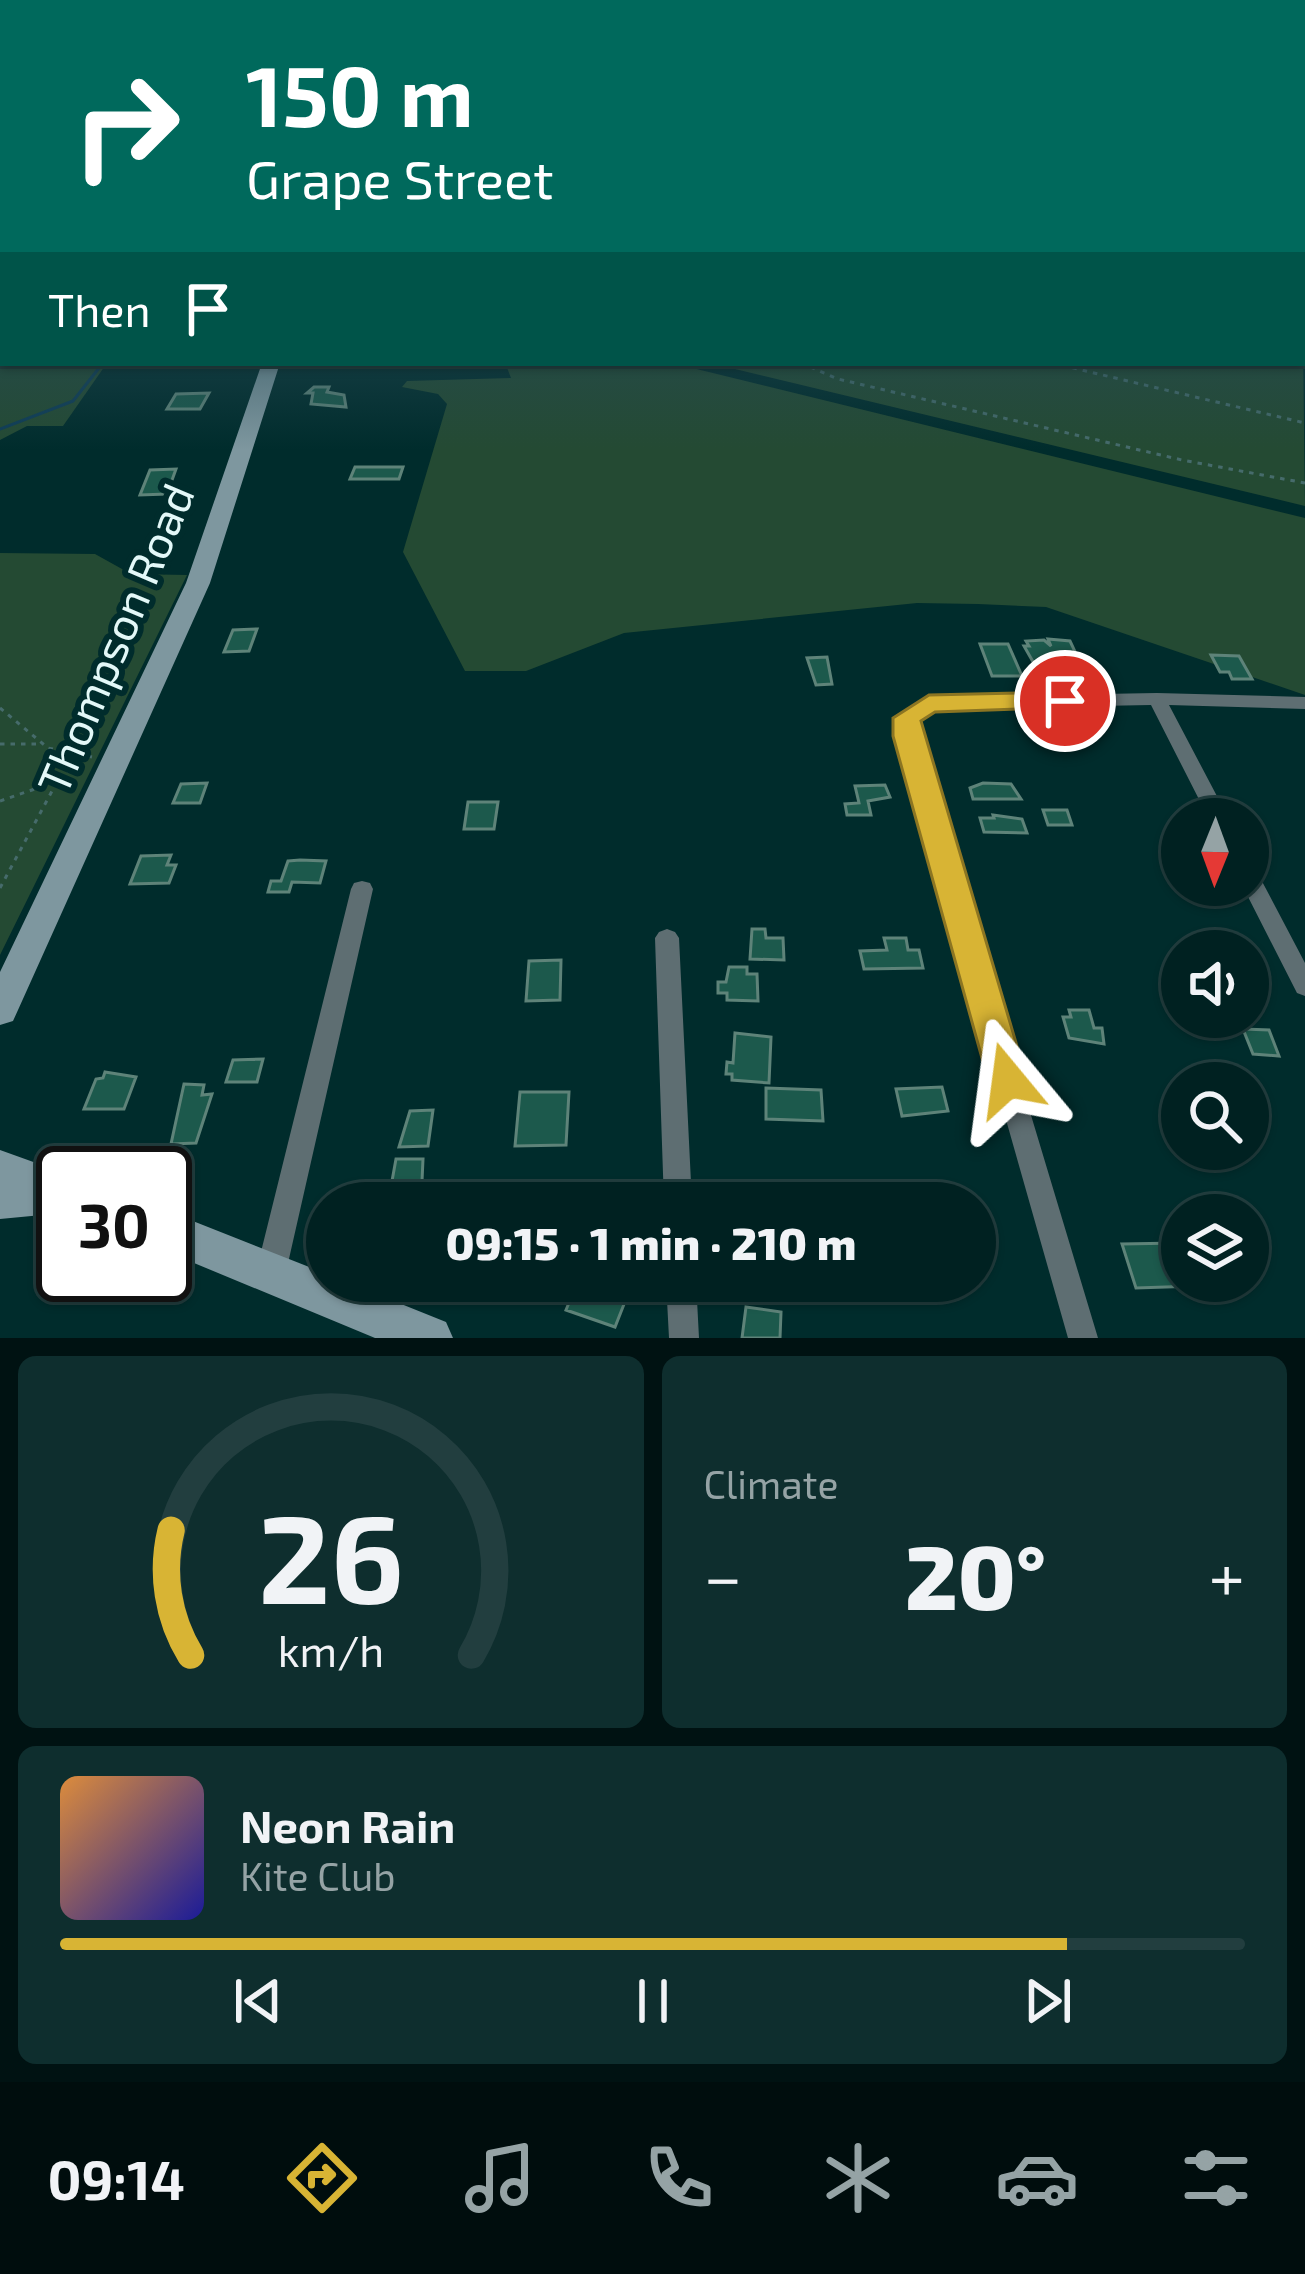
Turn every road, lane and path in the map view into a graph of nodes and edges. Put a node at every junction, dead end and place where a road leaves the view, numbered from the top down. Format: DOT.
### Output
graph roads {
  1 [pos="270,366"];
  2 [pos="808,366"];
  3 [pos="1065,366"];
  4 [pos="1305,423"];
  5 [pos="1305,483"];
  6 [pos="1156,699"];
  7 [pos="1305,703"];
  8 [pos="0,708"];
  9 [pos="0,744"];
  10 [pos="44,744"];
  11 [pos="85,755"];
  12 [pos="117,762"];
  13 [pos="59,778"];
  14 [pos="1208,798"];
  15 [pos="0,801"];
  16 [pos="0,888"];
  17 [pos="362,889"];
  18 [pos="1264,906"];
  19 [pos="667,938"];
  20 [pos="1305,986"];
  21 [pos="0,1010"];
  22 [pos="0,1169"];
  23 [pos="677,1182"];
  24 [pos="36,1184"];
  25 [pos="36,1198"];
  26 [pos="0,1201"];
  27 [pos="192,1241"];
  28 [pos="271,1272"];
  29 [pos="682,1302"];
  30 [pos="430,1338"];
  31 [pos="683,1338"];
  32 [pos="1083,1338"];
  1 -- 12 [label="main road, Thompson Road"];
  2 -- 5 [label="path"];
  3 -- 4 [label="path"];
  6 -- 7 [label="street"];
  6 -- 14 [label="street"];
  6 -- 32 [label="street"];
  8 -- 10 [label="path"];
  9 -- 10 [label="path"];
  10 -- 11 [label="path"];
  11 -- 12 [label="path"];
  11 -- 13 [label="path"];
  12 -- 21 [label="main road, Thompson Road"];
  13 -- 15 [label="path"];
  13 -- 16 [label="path"];
  17 -- 28 [label="street"];
  18 -- 20 [label="street"];
  19 -- 23 [label="street"];
  22 -- 24 [label="main road"];
  25 -- 26 [label="main road"];
  27 -- 28 [label="main road"];
  28 -- 30 [label="main road"];
  29 -- 31 [label="street"];
}
